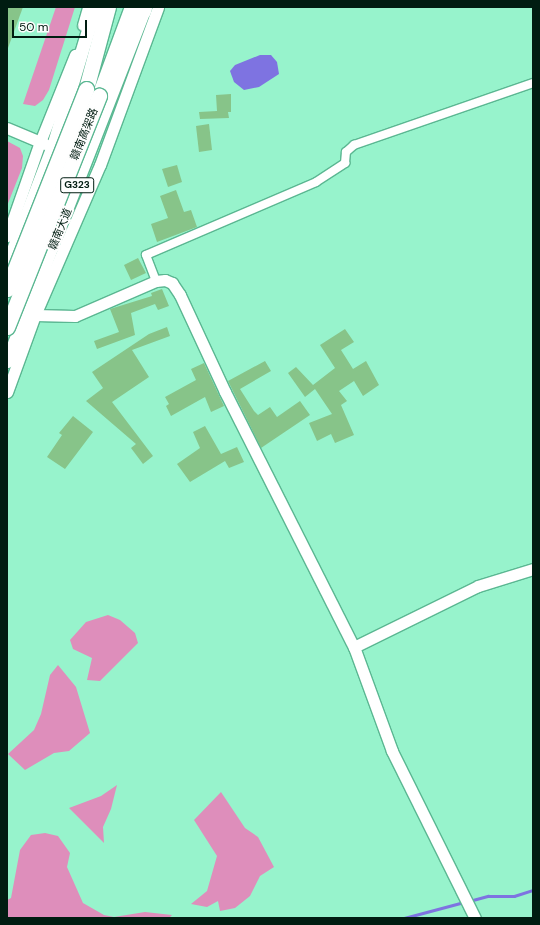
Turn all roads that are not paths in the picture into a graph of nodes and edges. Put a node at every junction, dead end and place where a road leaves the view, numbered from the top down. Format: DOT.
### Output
graph roads {
  1 [pos="88,7"];
  2 [pos="95,7"];
  3 [pos="108,7"];
  4 [pos="144,8"];
  5 [pos="533,83"];
  6 [pos="66,104"];
  7 [pos="103,119"];
  8 [pos="7,128"];
  9 [pos="40,142"];
  10 [pos="53,146"];
  11 [pos="87,159"];
  12 [pos="100,165"];
  13 [pos="33,199"];
  14 [pos="67,211"];
  15 [pos="7,236"];
  16 [pos="7,265"];
  17 [pos="156,281"];
  18 [pos="7,289"];
  19 [pos="35,315"];
  20 [pos="7,327"];
  21 [pos="7,361"];
  22 [pos="7,392"];
  23 [pos="533,569"];
  24 [pos="354,647"];
  25 [pos="473,915"];
  1 -- 9 [label="street"];
  2 -- 6 [label="main road"];
  3 -- 18 [label="highway, 赣南高架路, bridge"];
  4 -- 7 [label="main road, 赣南大道 / G323"];
  4 -- 12 [label="street"];
  4 -- 20 [label="highway, 赣南高架路, bridge"];
  5 -- 17 [label="street"];
  6 -- 7 [label="main road"];
  6 -- 10 [label="main road"];
  7 -- 11 [label="main road, 赣南大道 / G323"];
  8 -- 9 [label="street"];
  9 -- 10 [label="street"];
  9 -- 15 [label="street"];
  10 -- 11 [label="street"];
  10 -- 13 [label="main road"];
  11 -- 12 [label="street"];
  11 -- 14 [label="main road, 赣南大道 / G323"];
  12 -- 19 [label="street"];
  13 -- 14 [label="main road"];
  13 -- 16 [label="main road"];
  14 -- 21 [label="main road, 赣南大道 / G323"];
  17 -- 19 [label="street"];
  17 -- 24 [label="street"];
  19 -- 22 [label="street"];
  23 -- 24 [label="street"];
  24 -- 25 [label="street"];
}
